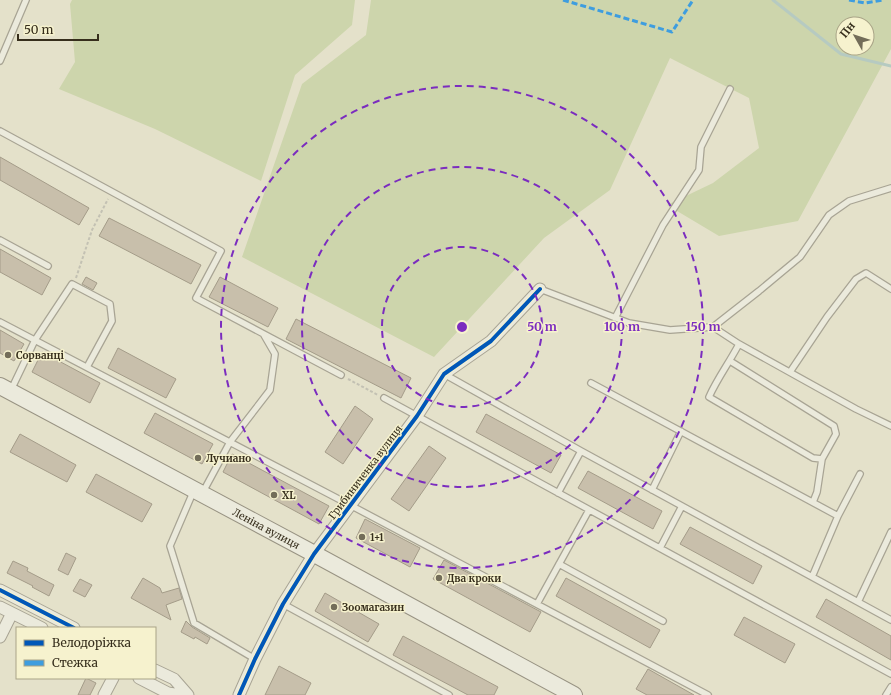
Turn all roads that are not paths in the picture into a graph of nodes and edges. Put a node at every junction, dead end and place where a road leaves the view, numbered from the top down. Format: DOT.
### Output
graph roads {
  1 [pos="26,0"];
  2 [pos="0,61"];
  3 [pos="730,89"];
  4 [pos="0,131"];
  5 [pos="891,188"];
  6 [pos="0,240"];
  7 [pos="48,266"];
  8 [pos="540,289"];
  9 [pos="891,289"];
  10 [pos="615,318"];
  11 [pos="0,322"];
  12 [pos="713,327"];
  13 [pos="264,335"];
  14 [pos="36,340"];
  15 [pos="739,344"];
  16 [pos="730,360"];
  17 [pos="87,367"];
  18 [pos="790,372"];
  19 [pos="444,374"];
  20 [pos="341,375"];
  21 [pos="590,383"];
  22 [pos="5,389"];
  23 [pos="384,398"];
  24 [pos="417,416"];
  25 [pos="891,426"];
  26 [pos="681,431"];
  27 [pos="230,442"];
  28 [pos="581,451"];
  29 [pos="822,459"];
  30 [pos="860,474"];
  31 [pos="652,490"];
  32 [pos="198,492"];
  33 [pos="558,493"];
  34 [pos="813,502"];
  35 [pos="350,504"];
  36 [pos="682,506"];
  37 [pos="589,510"];
  38 [pos="838,516"];
  39 [pos="891,532"];
  40 [pos="660,548"];
  41 [pos="314,554"];
  42 [pos="559,564"];
  43 [pos="812,577"];
  44 [pos="0,590"];
  45 [pos="858,602"];
  46 [pos="283,604"];
  47 [pos="538,604"];
  48 [pos="0,607"];
  49 [pos="12,613"];
  50 [pos="891,620"];
  51 [pos="663,621"];
  52 [pos="40,627"];
  53 [pos="72,627"];
  54 [pos="0,637"];
  55 [pos="255,659"];
  56 [pos="156,671"];
  57 [pos="891,674"];
  58 [pos="112,679"];
  59 [pos="141,679"];
  60 [pos="891,687"];
  61 [pos="104,695"];
  62 [pos="181,695"];
  63 [pos="188,695"];
  64 [pos="239,695"];
  65 [pos="450,695"];
  66 [pos="574,695"];
  67 [pos="708,695"];
  68 [pos="886,695"];
  1 -- 2 [label="lane"];
  3 -- 10 [label="lane"];
  4 -- 13 [label="lane"];
  5 -- 12 [label="lane"];
  6 -- 7 [label="lane"];
  8 -- 10 [label="lane"];
  8 -- 19 [label="street, Грибиниченка вулиця"];
  9 -- 18 [label="lane"];
  10 -- 12 [label="lane"];
  11 -- 14 [label="lane"];
  12 -- 15 [label="lane"];
  13 -- 20 [label="lane"];
  13 -- 27 [label="lane"];
  14 -- 17 [label="lane"];
  14 -- 17 [label="lane"];
  14 -- 22 [label="lane"];
  15 -- 16 [label="lane"];
  15 -- 18 [label="lane"];
  16 -- 29 [label="lane"];
  16 -- 29 [label="lane"];
  17 -- 27 [label="lane"];
  18 -- 25 [label="lane"];
  19 -- 24 [label="street, Грибиниченка вулиця"];
  19 -- 28 [label="lane"];
  21 -- 26 [label="lane"];
  22 -- 32 [label="main road, Леніна вулиця"];
  23 -- 24 [label="lane"];
  24 -- 33 [label="lane"];
  24 -- 35 [label="street, Грибиниченка вулиця"];
  26 -- 31 [label="lane"];
  26 -- 34 [label="lane"];
  27 -- 32 [label="lane"];
  27 -- 35 [label="lane"];
  28 -- 31 [label="lane"];
  28 -- 33 [label="lane"];
  29 -- 34 [label="lane"];
  30 -- 38 [label="lane"];
  31 -- 36 [label="lane"];
  32 -- 41 [label="main road, Леніна вулиця"];
  32 -- 55 [label="lane"];
  33 -- 37 [label="lane"];
  34 -- 38 [label="lane"];
  35 -- 41 [label="street, Грибиниченка вулиця"];
  35 -- 47 [label="lane"];
  36 -- 40 [label="lane"];
  36 -- 43 [label="lane"];
  37 -- 40 [label="lane"];
  37 -- 42 [label="lane"];
  38 -- 43 [label="lane"];
  39 -- 45 [label="lane"];
  40 -- 57 [label="lane"];
  41 -- 46 [label="street, Грибиниченка вулиця"];
  41 -- 66 [label="main road, Леніна вулиця"];
  42 -- 47 [label="lane"];
  42 -- 51 [label="lane"];
  43 -- 45 [label="lane"];
  44 -- 53 [label="street"];
  45 -- 50 [label="lane"];
  46 -- 55 [label="street, Грибиниченка вулиця"];
  46 -- 65 [label="lane"];
  47 -- 67 [label="lane"];
  48 -- 49 [label="street"];
  49 -- 52 [label="street"];
  49 -- 54 [label="street"];
  55 -- 64 [label="street, Грибиниченка вулиця"];
  56 -- 63 [label="street"];
  58 -- 61 [label="street"];
  59 -- 62 [label="street"];
  60 -- 68 [label="lane"];
}
